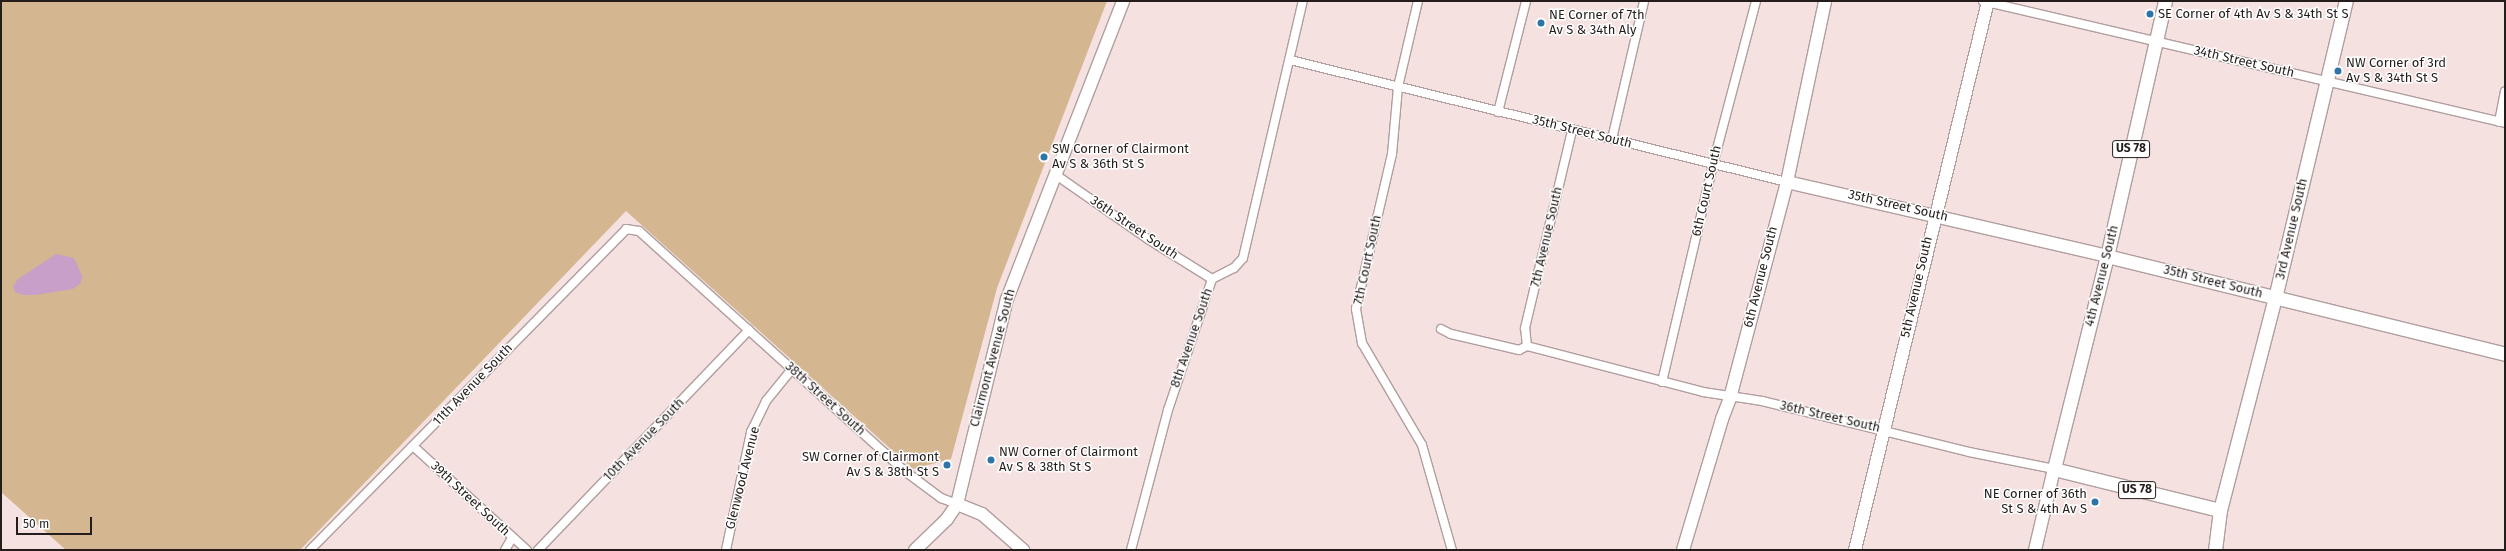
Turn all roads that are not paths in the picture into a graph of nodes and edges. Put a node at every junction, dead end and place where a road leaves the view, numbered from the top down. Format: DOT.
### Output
graph roads {
  1 [pos="1123,1"];
  2 [pos="1303,1"];
  3 [pos="1418,1"];
  4 [pos="1526,1"];
  5 [pos="1644,1"];
  6 [pos="1756,1"];
  7 [pos="1825,1"];
  8 [pos="1986,1"];
  9 [pos="2165,1"];
  10 [pos="2346,1"];
  11 [pos="2156,41"];
  12 [pos="1290,60"];
  13 [pos="2327,81"];
  14 [pos="1398,87"];
  15 [pos="2505,92"];
  16 [pos="1498,112"];
  17 [pos="2502,122"];
  18 [pos="1572,130"];
  19 [pos="1612,139"];
  20 [pos="1713,164"];
  21 [pos="1056,175"];
  22 [pos="1787,182"];
  23 [pos="1935,215"];
  24 [pos="639,231"];
  25 [pos="2107,256"];
  26 [pos="1212,279"];
  27 [pos="2275,298"];
  28 [pos="1441,328"];
  29 [pos="749,330"];
  30 [pos="1526,346"];
  31 [pos="2505,354"];
  32 [pos="792,369"];
  33 [pos="1662,382"];
  34 [pos="1730,398"];
  35 [pos="1883,430"];
  36 [pos="413,446"];
  37 [pos="2054,469"];
  38 [pos="956,504"];
  39 [pos="2220,510"];
  40 [pos="512,538"];
  41 [pos="310,550"];
  42 [pos="505,550"];
  43 [pos="527,550"];
  44 [pos="538,550"];
  45 [pos="726,550"];
  46 [pos="915,550"];
  47 [pos="1023,550"];
  48 [pos="1131,550"];
  49 [pos="1452,550"];
  50 [pos="1683,550"];
  51 [pos="1855,550"];
  52 [pos="2035,550"];
  53 [pos="2215,550"];
  1 -- 21 [label="street, Clairmont Avenue South"];
  2 -- 12 [label="street, 8th Avenue South"];
  3 -- 14 [label="street, 7th Court South"];
  4 -- 16 [label="street"];
  5 -- 19 [label="street"];
  6 -- 20 [label="street, 6th Court South"];
  7 -- 22 [label="street, 6th Avenue South"];
  8 -- 11 [label="street, 34th Street South"];
  8 -- 23 [label="street, 5th Avenue South"];
  9 -- 11 [label="main road, 4th Avenue South / US 78"];
  10 -- 13 [label="main road, 3rd Avenue South"];
  11 -- 13 [label="street, 34th Street South"];
  11 -- 25 [label="main road, 4th Avenue South / US 78"];
  12 -- 14 [label="street, 35th Street South"];
  12 -- 26 [label="street, 8th Avenue South"];
  13 -- 17 [label="street, 34th Street South"];
  13 -- 27 [label="main road, 3rd Avenue South"];
  14 -- 16 [label="street, 35th Street South"];
  14 -- 49 [label="street, 7th Court South"];
  15 -- 17 [label="street"];
  16 -- 18 [label="street, 35th Street South"];
  18 -- 19 [label="street, 35th Street South"];
  18 -- 30 [label="street, 7th Avenue South"];
  19 -- 20 [label="street, 35th Street South"];
  20 -- 22 [label="street, 35th Street South"];
  20 -- 33 [label="street, 6th Court South"];
  21 -- 26 [label="street, 36th Street South"];
  21 -- 38 [label="street, Clairmont Avenue South"];
  22 -- 23 [label="street, 35th Street South"];
  22 -- 34 [label="street, 6th Avenue South"];
  23 -- 25 [label="street, 35th Street South"];
  23 -- 35 [label="street, 5th Avenue South"];
  24 -- 29 [label="street, 38th Street South"];
  24 -- 36 [label="street, 11th Avenue South"];
  25 -- 27 [label="main road, 35th Street South"];
  25 -- 37 [label="main road, 4th Avenue South / US 78"];
  26 -- 48 [label="street, 8th Avenue South"];
  27 -- 31 [label="main road, 35th Street South"];
  27 -- 39 [label="main road, 3rd Avenue South"];
  28 -- 30 [label="street, 36th Street South"];
  29 -- 32 [label="street, 38th Street South"];
  29 -- 44 [label="street, 10th Avenue South"];
  30 -- 33 [label="street, 36th Street South"];
  32 -- 38 [label="street, 38th Street South"];
  32 -- 45 [label="street, Glenwood Avenue"];
  33 -- 34 [label="street, 36th Street South"];
  34 -- 35 [label="street, 36th Street South"];
  34 -- 50 [label="street, 6th Avenue South"];
  35 -- 37 [label="street, 36th Street South"];
  35 -- 51 [label="street, 5th Avenue South"];
  36 -- 40 [label="street, 39th Street South"];
  36 -- 41 [label="street, 11th Avenue South"];
  37 -- 39 [label="main road, 36th Street South / US 78"];
  37 -- 52 [label="street, 4th Avenue South"];
  38 -- 46 [label="street, Clairmont Avenue South"];
  38 -- 47 [label="street, 38th Street South"];
  39 -- 53 [label="main road, 3rd Avenue South"];
  40 -- 42 [label="street"];
  40 -- 43 [label="street, 39th Street South"];
}
